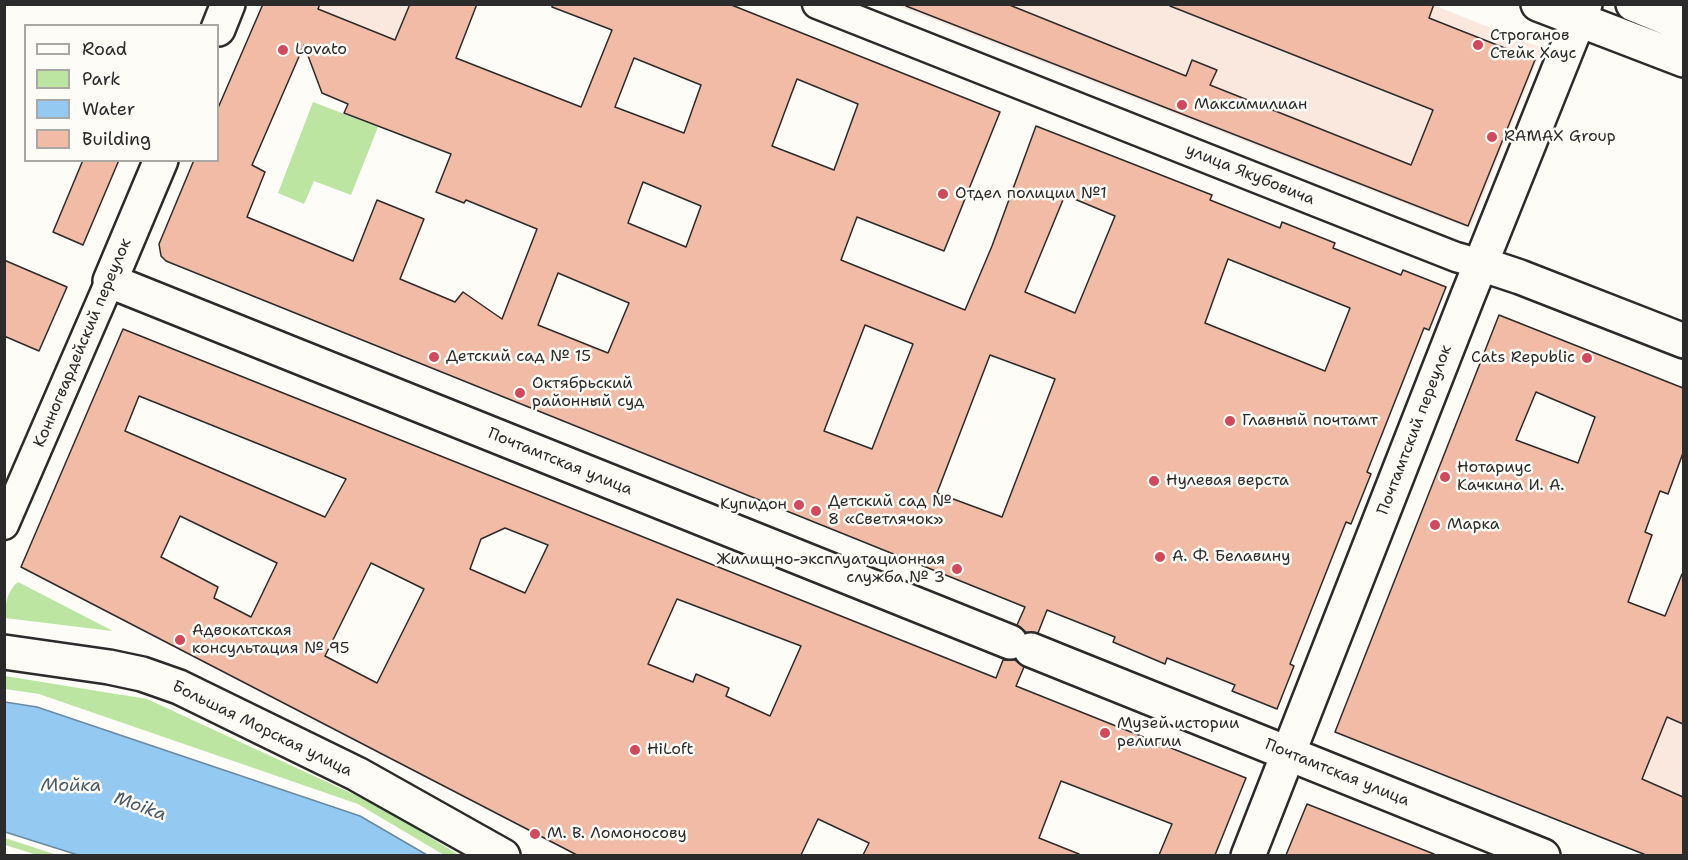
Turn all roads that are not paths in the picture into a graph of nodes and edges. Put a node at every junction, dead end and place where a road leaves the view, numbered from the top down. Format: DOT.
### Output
graph roads {
  1 [pos="228,4"];
  2 [pos="817,4"];
  3 [pos="1538,4"];
  4 [pos="1633,4"];
  5 [pos="1582,12"];
  6 [pos="1683,24"];
  7 [pos="219,26"];
  8 [pos="1683,60"];
  9 [pos="160,162"];
  10 [pos="1480,264"];
  11 [pos="110,281"];
  12 [pos="1683,342"];
  13 [pos="4,525"];
  14 [pos="4,652"];
  15 [pos="1288,754"];
  16 [pos="503,855"];
  17 [pos="1248,855"];
  18 [pos="1543,855"];
  1 -- 7 [label="street"];
  2 -- 10 [label="street, улица Якубовича"];
  3 -- 5 [label="street"];
  4 -- 6 [label="street"];
  5 -- 8 [label="street"];
  5 -- 10 [label="street, Почтамтский переулок"];
  9 -- 11 [label="street, Конногвардейский переулок"];
  10 -- 12 [label="street, улица Якубовича"];
  10 -- 15 [label="street, Почтамтский переулок"];
  11 -- 13 [label="street, Конногвардейский переулок"];
  11 -- 15 [label="street, Почтамтская улица"];
  14 -- 16 [label="street, Большая Морская улица"];
  15 -- 17 [label="street, Почтамтский переулок"];
  15 -- 18 [label="street, Почтамтская улица"];
}
